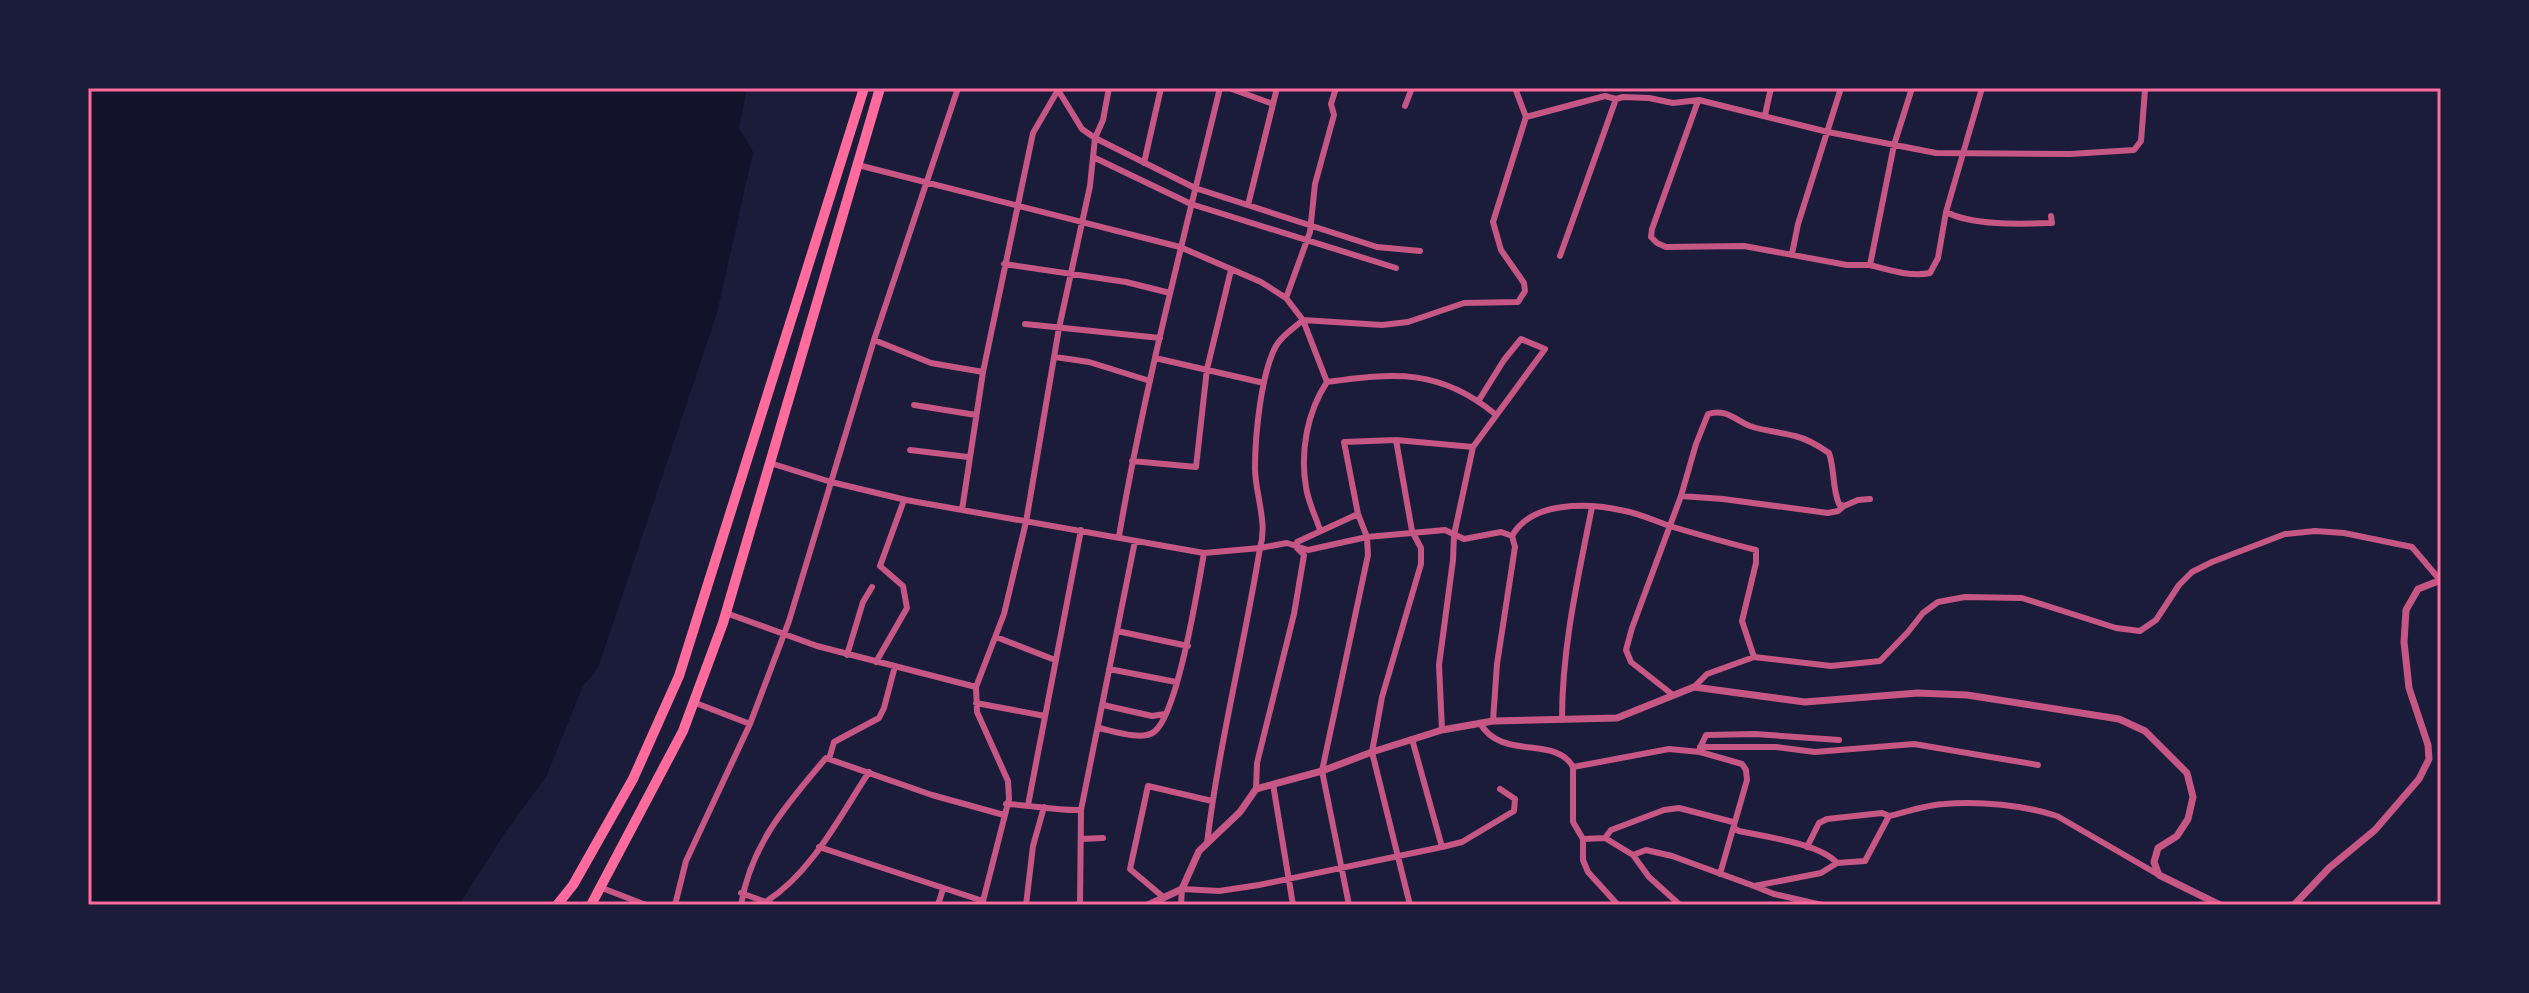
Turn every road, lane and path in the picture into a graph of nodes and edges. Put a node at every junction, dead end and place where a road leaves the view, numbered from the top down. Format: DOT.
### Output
graph roads {
  1 [pos="864,88"];
  2 [pos="880,88"];
  3 [pos="958,88"];
  4 [pos="1109,88"];
  5 [pos="1161,88"];
  6 [pos="1220,88"];
  7 [pos="1229,88"];
  8 [pos="1277,88"];
  9 [pos="1336,88"];
  10 [pos="1412,88"];
  11 [pos="1515,88"];
  12 [pos="1702,88"];
  13 [pos="1771,88"];
  14 [pos="1841,88"];
  15 [pos="1912,88"];
  16 [pos="1982,88"];
  17 [pos="1057,89"];
  18 [pos="2145,90"];
  19 [pos="1616,99"];
  20 [pos="1698,100"];
  21 [pos="1273,104"];
  22 [pos="1405,106"];
  23 [pos="1765,115"];
  24 [pos="1526,117"];
  25 [pos="1828,132"];
  26 [pos="1095,138"];
  27 [pos="1894,145"];
  28 [pos="1962,154"];
  29 [pos="1093,157"];
  30 [pos="1144,163"];
  31 [pos="858,165"];
  32 [pos="926,184"];
  33 [pos="1195,188"];
  34 [pos="1191,204"];
  35 [pos="1248,205"];
  36 [pos="1017,207"];
  37 [pos="1946,212"];
  38 [pos="2051,216"];
  39 [pos="1082,223"];
  40 [pos="1309,227"];
  41 [pos="1306,241"];
  42 [pos="1180,247"];
  43 [pos="1420,251"];
  44 [pos="1792,254"];
  45 [pos="1560,256"];
  46 [pos="1004,264"];
  47 [pos="1870,265"];
  48 [pos="1396,268"];
  49 [pos="1231,270"];
  50 [pos="1071,275"];
  51 [pos="1170,293"];
  52 [pos="1286,298"];
  53 [pos="1303,320"];
  54 [pos="1025,324"];
  55 [pos="1059,328"];
  56 [pos="1160,338"];
  57 [pos="874,340"];
  58 [pos="1055,357"];
  59 [pos="1155,358"];
  60 [pos="1207,369"];
  61 [pos="983,372"];
  62 [pos="1150,381"];
  63 [pos="1327,382"];
  64 [pos="1264,383"];
  65 [pos="1479,400"];
  66 [pos="914,405"];
  67 [pos="1495,414"];
  68 [pos="976,415"];
  69 [pos="1396,440"];
  70 [pos="1473,447"];
  71 [pos="910,450"];
  72 [pos="968,457"];
  73 [pos="1132,461"];
  74 [pos="770,463"];
  75 [pos="831,482"];
  76 [pos="1681,496"];
  77 [pos="1870,499"];
  78 [pos="904,500"];
  79 [pos="1844,506"];
  80 [pos="1592,507"];
  81 [pos="962,510"];
  82 [pos="1358,514"];
  83 [pos="1026,522"];
  84 [pos="1670,526"];
  85 [pos="1081,530"];
  86 [pos="1320,530"];
  87 [pos="1412,531"];
  88 [pos="1454,535"];
  89 [pos="1119,536"];
  90 [pos="1512,536"];
  91 [pos="1367,537"];
  92 [pos="1135,541"];
  93 [pos="1260,548"];
  94 [pos="1297,548"];
  95 [pos="1204,553"];
  96 [pos="2440,580"];
  97 [pos="872,587"];
  98 [pos="726,613"];
  99 [pos="1117,631"];
  100 [pos="784,635"];
  101 [pos="996,637"];
  102 [pos="1188,646"];
  103 [pos="847,655"];
  104 [pos="1754,657"];
  105 [pos="1055,660"];
  106 [pos="876,662"];
  107 [pos="895,666"];
  108 [pos="1109,669"];
  109 [pos="1176,682"];
  110 [pos="976,687"];
  111 [pos="1694,687"];
  112 [pos="1673,695"];
  113 [pos="693,702"];
  114 [pos="976,703"];
  115 [pos="1103,705"];
  116 [pos="1165,714"];
  117 [pos="1045,716"];
  118 [pos="1562,719"];
  119 [pos="1493,721"];
  120 [pos="1480,723"];
  121 [pos="750,724"];
  122 [pos="1099,728"];
  123 [pos="1442,730"];
  124 [pos="1412,739"];
  125 [pos="1839,740"];
  126 [pos="1700,749"];
  127 [pos="1372,752"];
  128 [pos="829,759"];
  129 [pos="2038,765"];
  130 [pos="1573,767"];
  131 [pos="1322,771"];
  132 [pos="869,772"];
  133 [pos="1273,784"];
  134 [pos="1256,789"];
  135 [pos="1500,789"];
  136 [pos="1212,801"];
  137 [pos="1006,804"];
  138 [pos="1028,805"];
  139 [pos="1044,807"];
  140 [pos="1081,810"];
  141 [pos="1004,815"];
  142 [pos="1889,816"];
  143 [pos="1733,822"];
  144 [pos="1103,838"];
  145 [pos="1605,838"];
  146 [pos="1081,839"];
  147 [pos="1583,839"];
  148 [pos="1207,843"];
  149 [pos="819,847"];
  150 [pos="1442,847"];
  151 [pos="1807,847"];
  152 [pos="1633,855"];
  153 [pos="1397,857"];
  154 [pos="1837,863"];
  155 [pos="1341,867"];
  156 [pos="1720,874"];
  157 [pos="2159,875"];
  158 [pos="1291,879"];
  159 [pos="1754,886"];
  160 [pos="602,888"];
  161 [pos="943,889"];
  162 [pos="1182,889"];
  163 [pos="741,893"];
  164 [pos="1162,896"];
  165 [pos="2304,896"];
  166 [pos="771,903"];
  167 [pos="982,903"];
  168 [pos="557,905"];
  169 [pos="591,905"];
  170 [pos="646,905"];
  171 [pos="675,905"];
  172 [pos="741,905"];
  173 [pos="938,905"];
  174 [pos="1026,905"];
  175 [pos="1080,905"];
  176 [pos="1148,905"];
  177 [pos="1181,905"];
  178 [pos="1293,905"];
  179 [pos="1349,905"];
  180 [pos="1410,905"];
  181 [pos="1618,905"];
  182 [pos="1680,905"];
  183 [pos="1822,905"];
  184 [pos="2220,905"];
  185 [pos="2294,905"];
  186 [pos="2309,905"];
  1 -- 168 [label="highway"];
  2 -- 31 [label="highway"];
  3 -- 32 [label="street"];
  4 -- 26 [label="street"];
  5 -- 30 [label="street"];
  6 -- 33 [label="street"];
  7 -- 21 [label="street"];
  8 -- 21 [label="street"];
  9 -- 40 [label="street"];
  10 -- 22 [label="street"];
  11 -- 24 [label="street"];
  12 -- 20 [label="street"];
  13 -- 23 [label="street"];
  14 -- 25 [label="street"];
  15 -- 27 [label="street"];
  16 -- 28 [label="street"];
  17 -- 26 [label="street"];
  17 -- 36 [label="street"];
  18 -- 28 [label="street"];
  19 -- 20 [label="street"];
  19 -- 24 [label="street"];
  19 -- 45 [label="street"];
  20 -- 23 [label="street"];
  20 -- 44 [label="street"];
  21 -- 35 [label="street"];
  23 -- 25 [label="street"];
  24 -- 53 [label="street"];
  25 -- 27 [label="street"];
  25 -- 44 [label="street"];
  26 -- 29 [label="street"];
  26 -- 30 [label="street"];
  27 -- 28 [label="street"];
  27 -- 47 [label="street"];
  28 -- 37 [label="street"];
  29 -- 34 [label="street"];
  29 -- 39 [label="street"];
  30 -- 33 [label="street"];
  31 -- 32 [label="street"];
  31 -- 74 [label="highway"];
  32 -- 36 [label="street"];
  32 -- 57 [label="street"];
  33 -- 34 [label="street"];
  33 -- 35 [label="street"];
  34 -- 41 [label="street"];
  34 -- 42 [label="street"];
  35 -- 40 [label="street"];
  36 -- 39 [label="street"];
  36 -- 46 [label="street"];
  37 -- 38 [label="street"];
  37 -- 47 [label="street"];
  39 -- 42 [label="street"];
  39 -- 50 [label="street"];
  40 -- 41 [label="street"];
  40 -- 43 [label="street"];
  41 -- 48 [label="street"];
  41 -- 52 [label="street"];
  42 -- 49 [label="street"];
  42 -- 51 [label="street"];
  44 -- 47 [label="street"];
  46 -- 50 [label="street"];
  46 -- 61 [label="street"];
  49 -- 52 [label="street"];
  49 -- 60 [label="street"];
  50 -- 51 [label="street"];
  50 -- 55 [label="street"];
  51 -- 56 [label="street"];
  52 -- 53 [label="street"];
  53 -- 63 [label="street"];
  53 -- 64 [label="street"];
  54 -- 55 [label="street"];
  55 -- 56 [label="street"];
  55 -- 58 [label="street"];
  56 -- 59 [label="street"];
  57 -- 61 [label="street"];
  57 -- 75 [label="street"];
  58 -- 62 [label="street"];
  58 -- 83 [label="street"];
  59 -- 60 [label="street"];
  59 -- 62 [label="street"];
  60 -- 64 [label="street"];
  60 -- 73 [label="street"];
  61 -- 68 [label="street"];
  62 -- 73 [label="street"];
  63 -- 65 [label="street"];
  63 -- 86 [label="street"];
  64 -- 93 [label="street"];
  65 -- 67 [label="street"];
  65 -- 67 [label="street"];
  66 -- 68 [label="street"];
  67 -- 70 [label="street"];
  68 -- 72 [label="street"];
  69 -- 70 [label="street"];
  69 -- 82 [label="street"];
  69 -- 87 [label="street"];
  70 -- 88 [label="street"];
  71 -- 72 [label="street"];
  72 -- 81 [label="street"];
  73 -- 89 [label="street"];
  74 -- 75 [label="street"];
  74 -- 98 [label="highway"];
  75 -- 78 [label="street"];
  75 -- 100 [label="street"];
  76 -- 79 [label="street"];
  76 -- 79 [label="street"];
  76 -- 84 [label="street"];
  77 -- 79 [label="street"];
  78 -- 81 [label="street"];
  78 -- 106 [label="street"];
  80 -- 84 [label="street"];
  80 -- 90 [label="street"];
  80 -- 118 [label="street"];
  81 -- 83 [label="street"];
  82 -- 86 [label="street"];
  82 -- 91 [label="street"];
  83 -- 85 [label="street"];
  83 -- 101 [label="street"];
  84 -- 104 [label="street"];
  84 -- 112 [label="street"];
  85 -- 89 [label="street"];
  85 -- 105 [label="street"];
  86 -- 94 [label="street"];
  87 -- 88 [label="street"];
  87 -- 91 [label="street"];
  87 -- 127 [label="street"];
  88 -- 90 [label="street"];
  88 -- 123 [label="street"];
  89 -- 92 [label="street"];
  90 -- 119 [label="street"];
  91 -- 94 [label="street"];
  91 -- 131 [label="street"];
  92 -- 95 [label="street"];
  92 -- 99 [label="street"];
  93 -- 94 [label="street"];
  93 -- 95 [label="street"];
  93 -- 136 [label="street"];
  94 -- 134 [label="street"];
  95 -- 102 [label="street"];
  96 -- 104 [label="street"];
  96 -- 165 [label="street"];
  97 -- 103 [label="street"];
  98 -- 100 [label="street"];
  98 -- 113 [label="highway"];
  99 -- 102 [label="street"];
  99 -- 108 [label="street"];
  100 -- 103 [label="street"];
  100 -- 121 [label="street"];
  101 -- 105 [label="street"];
  101 -- 110 [label="street"];
  102 -- 109 [label="street"];
  103 -- 106 [label="street"];
  104 -- 111 [label="street"];
  105 -- 117 [label="street"];
  106 -- 107 [label="street"];
  107 -- 110 [label="street"];
  107 -- 128 [label="street"];
  108 -- 109 [label="street"];
  108 -- 115 [label="street"];
  109 -- 116 [label="street"];
  110 -- 114 [label="street"];
  111 -- 112 [label="street"];
  111 -- 157 [label="street"];
  112 -- 118 [label="street"];
  113 -- 121 [label="street"];
  113 -- 160 [label="highway"];
  114 -- 117 [label="street"];
  114 -- 137 [label="street"];
  115 -- 116 [label="street"];
  115 -- 122 [label="street"];
  116 -- 122 [label="street"];
  117 -- 138 [label="street"];
  118 -- 119 [label="street"];
  119 -- 120 [label="street"];
  120 -- 123 [label="street"];
  120 -- 130 [label="street"];
  121 -- 171 [label="street"];
  122 -- 140 [label="street"];
  123 -- 124 [label="street"];
  124 -- 127 [label="street"];
  124 -- 150 [label="street"];
  125 -- 126 [label="street"];
  126 -- 129 [label="street"];
  126 -- 130 [label="street"];
  126 -- 143 [label="street"];
  127 -- 131 [label="street"];
  127 -- 153 [label="street"];
  128 -- 132 [label="street"];
  128 -- 163 [label="street"];
  130 -- 147 [label="street"];
  131 -- 133 [label="street"];
  131 -- 155 [label="street"];
  132 -- 141 [label="street"];
  132 -- 149 [label="street"];
  133 -- 134 [label="street"];
  133 -- 158 [label="street"];
  134 -- 148 [label="street"];
  135 -- 150 [label="street"];
  136 -- 148 [label="street"];
  136 -- 164 [label="street"];
  137 -- 138 [label="street"];
  137 -- 141 [label="street"];
  138 -- 139 [label="street"];
  139 -- 140 [label="street"];
  139 -- 174 [label="street"];
  140 -- 146 [label="street"];
  141 -- 167 [label="street"];
  142 -- 151 [label="street"];
  142 -- 154 [label="street"];
  142 -- 157 [label="street"];
  143 -- 145 [label="street"];
  143 -- 151 [label="street"];
  143 -- 156 [label="street"];
  144 -- 146 [label="street"];
  145 -- 147 [label="street"];
  145 -- 152 [label="street"];
  146 -- 175 [label="street"];
  147 -- 181 [label="street"];
  148 -- 162 [label="street"];
  149 -- 161 [label="street"];
  149 -- 166 [label="street"];
  150 -- 153 [label="street"];
  151 -- 154 [label="street"];
  152 -- 156 [label="street"];
  152 -- 182 [label="street"];
  153 -- 155 [label="street"];
  153 -- 180 [label="street"];
  154 -- 159 [label="street"];
  155 -- 158 [label="street"];
  155 -- 179 [label="street"];
  156 -- 159 [label="street"];
  157 -- 184 [label="street"];
  158 -- 162 [label="street"];
  158 -- 178 [label="street"];
  159 -- 183 [label="street"];
  160 -- 169 [label="highway"];
  160 -- 170 [label="street"];
  161 -- 167 [label="street"];
  161 -- 173 [label="street"];
  162 -- 164 [label="street"];
  162 -- 177 [label="street"];
  163 -- 166 [label="street"];
  163 -- 172 [label="street"];
  164 -- 176 [label="street"];
  165 -- 185 [label="street"];
  165 -- 186 [label="street"];
}
